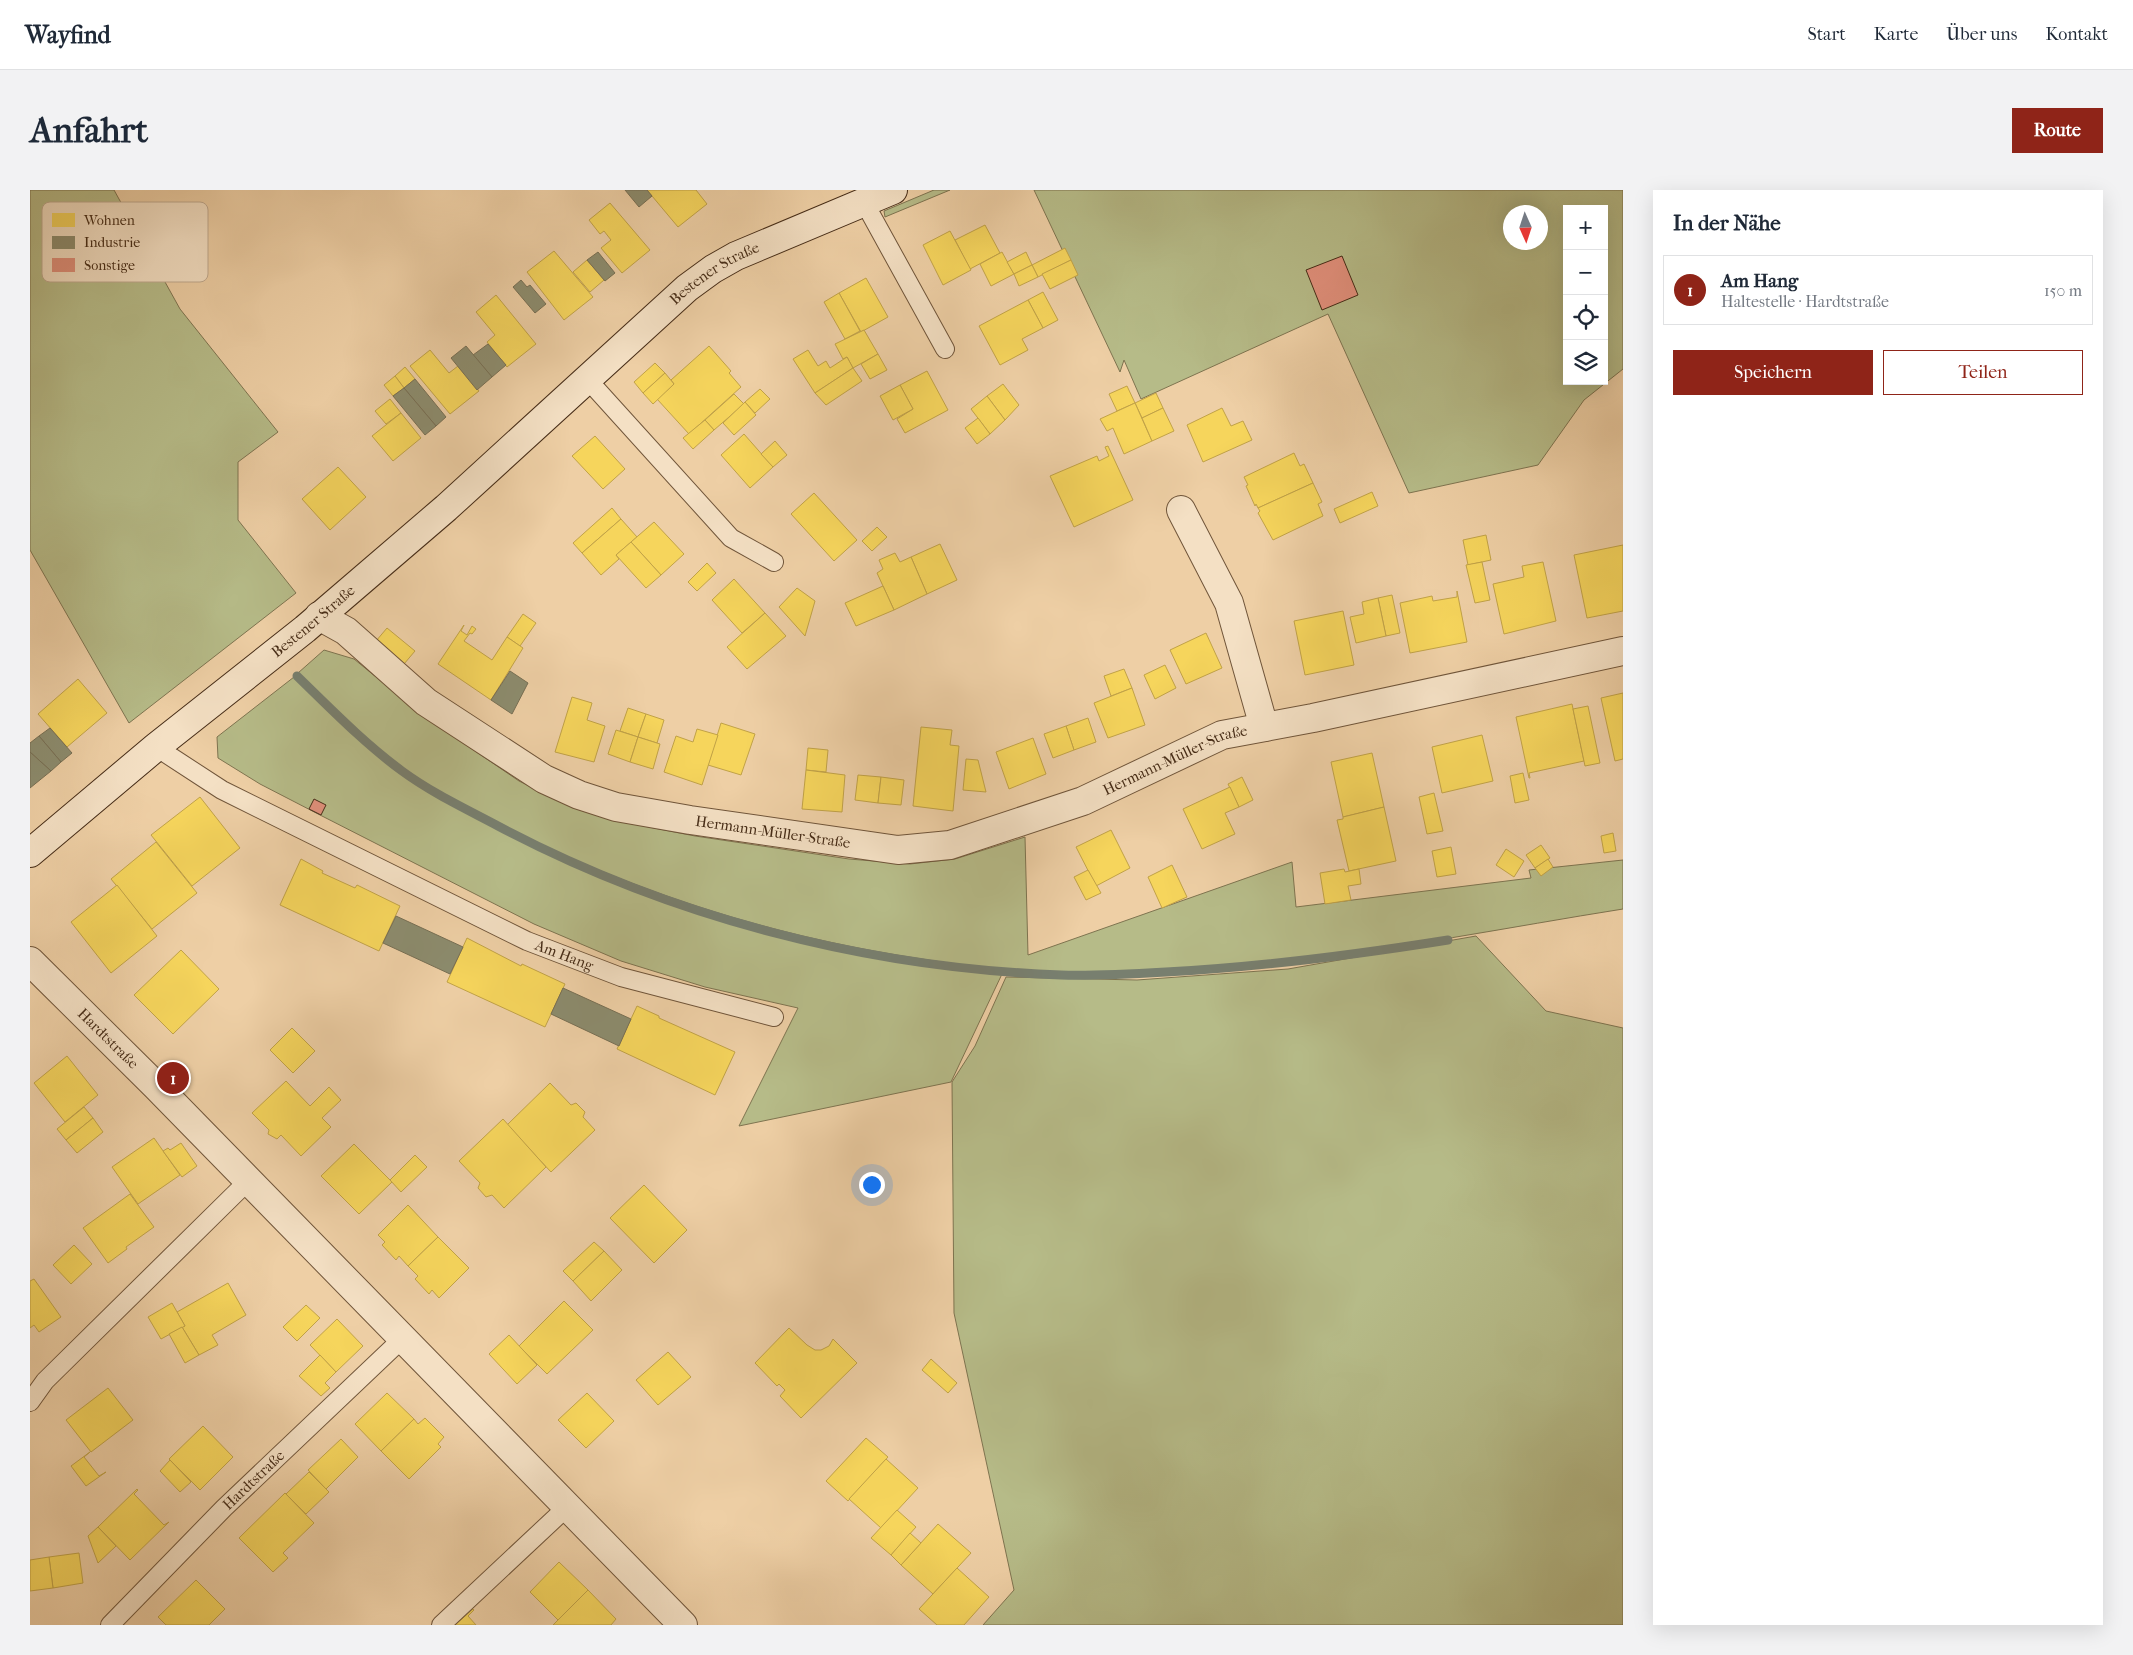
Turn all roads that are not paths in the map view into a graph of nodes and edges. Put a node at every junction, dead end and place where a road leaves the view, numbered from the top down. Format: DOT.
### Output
graph roads {
  1 [pos="892,190"];
  2 [pos="864,202"];
  3 [pos="945,349"];
  4 [pos="588,380"];
  5 [pos="1181,510"];
  6 [pos="774,562"];
  7 [pos="312,623"];
  8 [pos="1623,651"];
  9 [pos="1264,727"];
  10 [pos="156,747"];
  11 [pos="30,852"];
  12 [pos="30,961"];
  13 [pos="774,1016"];
  14 [pos="248,1181"];
  15 [pos="402,1339"];
  16 [pos="30,1402"];
  17 [pos="567,1507"];
  18 [pos="110,1625"];
  19 [pos="441,1625"];
  20 [pos="683,1625"];
  1 -- 2 [label="street, Bestener Straße"];
  2 -- 3 [label="lane"];
  2 -- 4 [label="street, Bestener Straße"];
  4 -- 6 [label="lane"];
  4 -- 7 [label="street, Bestener Straße"];
  5 -- 9 [label="street, Hermann-Müller-Straße"];
  7 -- 9 [label="street, Hermann-Müller-Straße"];
  7 -- 10 [label="street, Bestener Straße"];
  8 -- 9 [label="street, Hermann-Müller-Straße"];
  10 -- 11 [label="street, Bestener Straße"];
  10 -- 13 [label="lane, Am Hang"];
  12 -- 14 [label="street, Hardtstraße"];
  14 -- 15 [label="street, Hardtstraße"];
  14 -- 16 [label="lane"];
  15 -- 17 [label="street, Hardtstraße"];
  15 -- 18 [label="lane, Hardtstraße"];
  17 -- 19 [label="lane"];
  17 -- 20 [label="street, Hardtstraße"];
}
